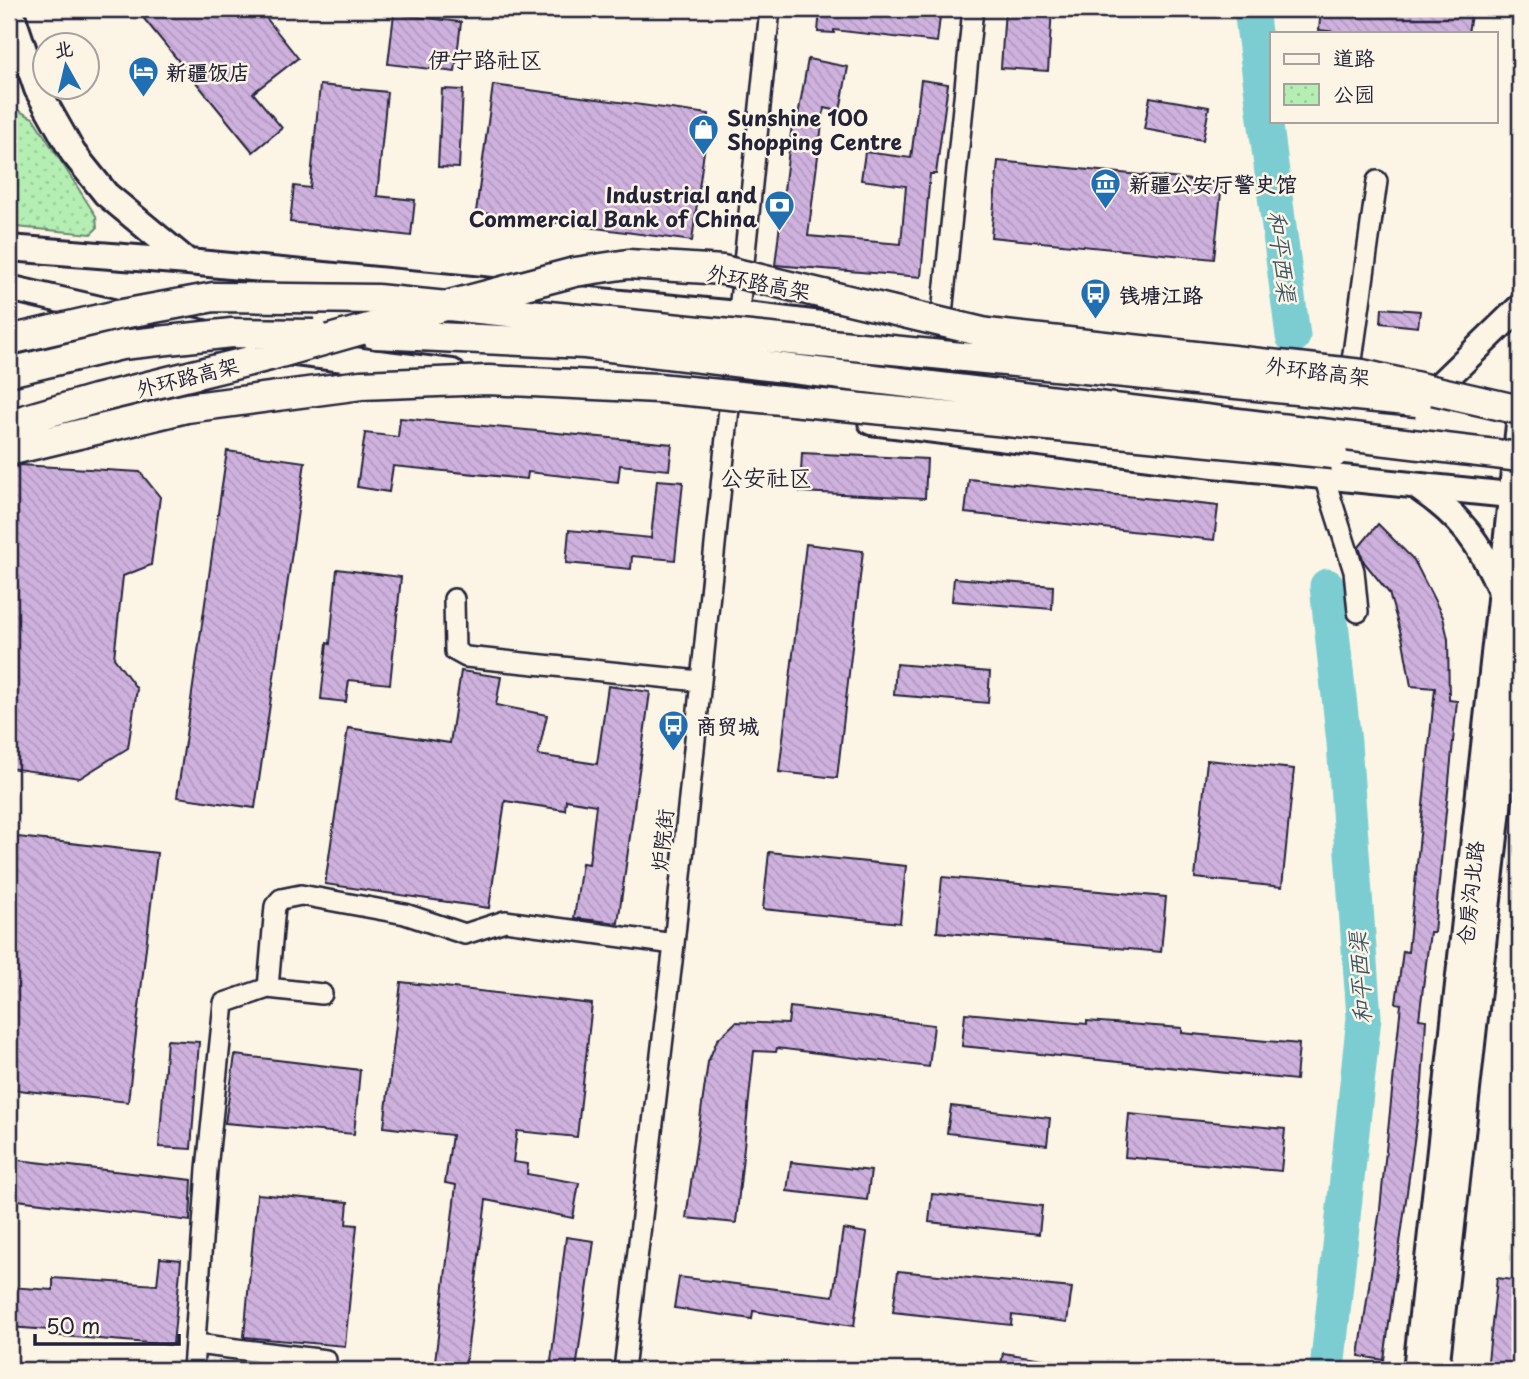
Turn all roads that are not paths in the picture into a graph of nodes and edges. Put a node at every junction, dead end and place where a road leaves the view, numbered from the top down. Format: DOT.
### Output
graph roads {
  1 [pos="10,9"];
  2 [pos="770,9"];
  3 [pos="973,9"];
  4 [pos="1377,181"];
  5 [pos="9,248"];
  6 [pos="188,262"];
  7 [pos="9,288"];
  8 [pos="1520,307"];
  9 [pos="737,314"];
  10 [pos="939,339"];
  11 [pos="9,340"];
  12 [pos="9,372"];
  13 [pos="1349,382"];
  14 [pos="1433,391"];
  15 [pos="1520,398"];
  16 [pos="729,404"];
  17 [pos="1520,413"];
  18 [pos="9,424"];
  19 [pos="9,451"];
  20 [pos="1520,457"];
  21 [pos="1520,464"];
  22 [pos="1324,477"];
  23 [pos="1416,486"];
  24 [pos="1516,495"];
  25 [pos="1501,590"];
  26 [pos="454,599"];
  27 [pos="1520,610"];
  28 [pos="1358,612"];
  29 [pos="699,681"];
  30 [pos="674,944"];
  31 [pos="268,988"];
  32 [pos="322,994"];
  33 [pos="196,1344"];
  34 [pos="326,1360"];
  35 [pos="193,1370"];
  36 [pos="624,1370"];
  37 [pos="1416,1370"];
  38 [pos="1436,1370"];
  1 -- 6 [label="main road"];
  2 -- 9 [label="street, 炉院街"];
  3 -- 10 [label="street"];
  4 -- 13 [label="street"];
  5 -- 6 [label="main road"];
  6 -- 9 [label="main road"];
  7 -- 16 [label="main road"];
  8 -- 14 [label="main road"];
  9 -- 10 [label="main road"];
  9 -- 16 [label="street, 炉院街"];
  10 -- 13 [label="main road"];
  11 -- 17 [label="highway, bridge"];
  12 -- 20 [label="highway, bridge"];
  13 -- 14 [label="main road"];
  14 -- 15 [label="main road"];
  16 -- 22 [label="main road"];
  16 -- 29 [label="street, 炉院街"];
  17 -- 18 [label="highway, 外环路高架, bridge"];
  17 -- 24 [label="main road, 仓房沟北路"];
  19 -- 21 [label="highway, 外环路高架, bridge"];
  22 -- 23 [label="main road"];
  22 -- 28 [label="street"];
  23 -- 24 [label="main road"];
  23 -- 25 [label="main road"];
  24 -- 25 [label="main road, 仓房沟北路"];
  25 -- 37 [label="main road, 仓房沟北路"];
  26 -- 29 [label="street"];
  27 -- 38 [label="main road, 仓房沟北路"];
  29 -- 30 [label="street, 炉院街"];
  30 -- 31 [label="street"];
  30 -- 36 [label="street, 炉院街"];
  31 -- 32 [label="street"];
  31 -- 33 [label="street"];
  33 -- 34 [label="street"];
  33 -- 35 [label="street"];
}
